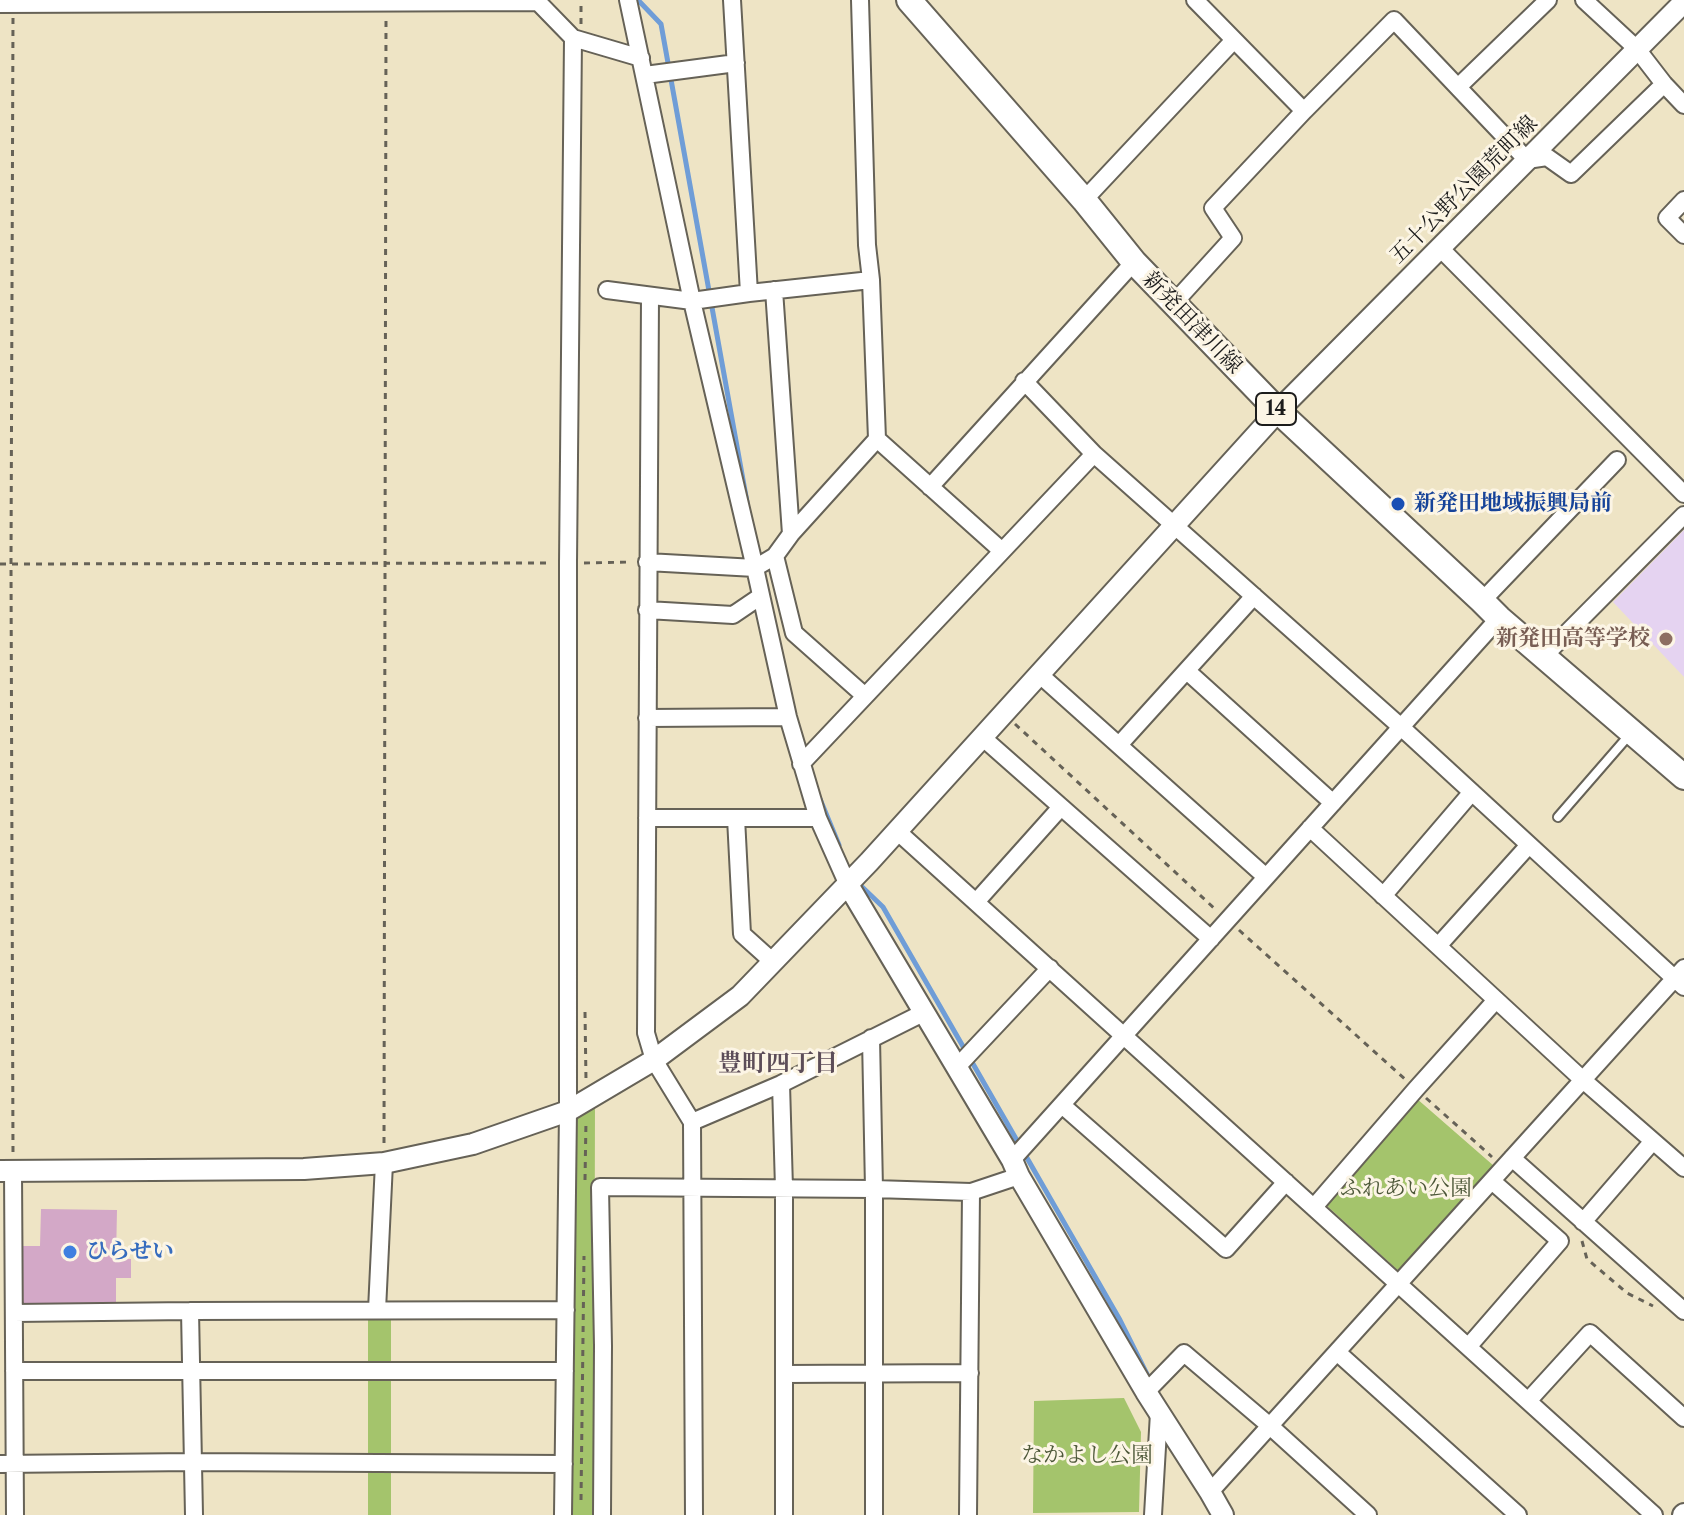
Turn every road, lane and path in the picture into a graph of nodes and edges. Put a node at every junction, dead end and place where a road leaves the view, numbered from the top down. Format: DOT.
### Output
graph roads {
  1 [pos="628,0"];
  2 [pos="732,0"];
  3 [pos="860,0"];
  4 [pos="909,0"];
  5 [pos="1195,0"];
  6 [pos="1548,0"];
  7 [pos="1584,0"];
  8 [pos="537,1"];
  9 [pos="1684,2"];
  10 [pos="386,3"];
  11 [pos="6,4"];
  12 [pos="573,38"];
  13 [pos="1234,40"];
  14 [pos="1637,49"];
  15 [pos="736,63"];
  16 [pos="643,66"];
  17 [pos="1664,84"];
  18 [pos="1458,87"];
  19 [pos="1684,105"];
  20 [pos="1304,111"];
  21 [pos="1527,160"];
  22 [pos="1084,200"];
  23 [pos="1684,200"];
  24 [pos="1684,235"];
  25 [pos="1440,248"];
  26 [pos="1134,262"];
  27 [pos="871,280"];
  28 [pos="607,290"];
  29 [pos="774,290"];
  30 [pos="749,293"];
  31 [pos="650,296"];
  32 [pos="692,301"];
  33 [pos="1173,304"];
  34 [pos="1024,381"];
  35 [pos="1278,411"];
  36 [pos="877,439"];
  37 [pos="1094,454"];
  38 [pos="1617,460"];
  39 [pos="930,487"];
  40 [pos="1684,494"];
  41 [pos="1684,515"];
  42 [pos="1175,525"];
  43 [pos="791,534"];
  44 [pos="1002,551"];
  45 [pos="775,556"];
  46 [pos="647,562"];
  47 [pos="385,563"];
  48 [pos="568,563"];
  49 [pos="0,564"];
  50 [pos="11,564"];
  51 [pos="755,568"];
  52 [pos="761,596"];
  53 [pos="1254,596"];
  54 [pos="1490,609"];
  55 [pos="647,610"];
  56 [pos="1544,656"];
  57 [pos="1187,671"];
  58 [pos="1039,674"];
  59 [pos="865,696"];
  60 [pos="1003,713"];
  61 [pos="788,717"];
  62 [pos="647,718"];
  63 [pos="1401,727"];
  64 [pos="1633,732"];
  65 [pos="982,737"];
  66 [pos="1119,745"];
  67 [pos="801,764"];
  68 [pos="1684,777"];
  69 [pos="1472,792"];
  70 [pos="1333,803"];
  71 [pos="1061,807"];
  72 [pos="1558,817"];
  73 [pos="647,818"];
  74 [pos="736,818"];
  75 [pos="818,818"];
  76 [pos="1310,828"];
  77 [pos="897,831"];
  78 [pos="1529,845"];
  79 [pos="1266,877"];
  80 [pos="847,883"];
  81 [pos="1383,896"];
  82 [pos="976,902"];
  83 [pos="1228,920"];
  84 [pos="1211,939"];
  85 [pos="1438,946"];
  86 [pos="772,961"];
  87 [pos="1050,968"];
  88 [pos="1681,978"];
  89 [pos="1496,1000"];
  90 [pos="923,1013"];
  91 [pos="1124,1036"];
  92 [pos="871,1038"];
  93 [pos="654,1060"];
  94 [pos="956,1068"];
  95 [pos="1583,1080"];
  96 [pos="781,1084"];
  97 [pos="1416,1089"];
  98 [pos="1062,1105"];
  99 [pos="568,1111"];
  100 [pos="692,1122"];
  101 [pos="1653,1141"];
  102 [pos="384,1163"];
  103 [pos="1508,1163"];
  104 [pos="1016,1168"];
  105 [pos="1684,1168"];
  106 [pos="7,1170"];
  107 [pos="1492,1181"];
  108 [pos="1286,1182"];
  109 [pos="692,1187"];
  110 [pos="784,1188"];
  111 [pos="874,1189"];
  112 [pos="971,1192"];
  113 [pos="1314,1207"];
  114 [pos="1582,1230"];
  115 [pos="1398,1284"];
  116 [pos="1656,1308"];
  117 [pos="377,1310"];
  118 [pos="566,1310"];
  119 [pos="190,1311"];
  120 [pos="1684,1311"];
  121 [pos="14,1313"];
  122 [pos="1468,1347"];
  123 [pos="1337,1352"];
  124 [pos="14,1371"];
  125 [pos="191,1371"];
  126 [pos="565,1371"];
  127 [pos="874,1372"];
  128 [pos="970,1373"];
  129 [pos="784,1374"];
  130 [pos="1146,1392"];
  131 [pos="1528,1401"];
  132 [pos="1159,1413"];
  133 [pos="1684,1418"];
  134 [pos="1270,1426"];
  135 [pos="193,1462"];
  136 [pos="8,1464"];
  137 [pos="564,1464"];
  138 [pos="1210,1492"];
  139 [pos="15,1515"];
  140 [pos="194,1515"];
  141 [pos="563,1515"];
  142 [pos="602,1515"];
  143 [pos="694,1515"];
  144 [pos="784,1515"];
  145 [pos="874,1515"];
  146 [pos="968,1515"];
  147 [pos="1153,1515"];
  148 [pos="1223,1515"];
  149 [pos="1368,1515"];
  150 [pos="1518,1515"];
  151 [pos="1654,1515"];
  1 -- 16 [label="street"];
  2 -- 15 [label="street"];
  3 -- 27 [label="street"];
  4 -- 22 [label="main road, 新発田津川線 / 14"];
  5 -- 13 [label="street"];
  6 -- 18 [label="street"];
  7 -- 14 [label="street"];
  8 -- 10 [label="street"];
  8 -- 12 [label="street"];
  9 -- 14 [label="street, 五十公野公園荒町線"];
  10 -- 11 [label="street"];
  10 -- 47 [label="path"];
  11 -- 50 [label="path"];
  12 -- 16 [label="street"];
  12 -- 48 [label="street"];
  13 -- 20 [label="street"];
  13 -- 22 [label="street"];
  14 -- 17 [label="street"];
  14 -- 21 [label="street, 五十公野公園荒町線"];
  15 -- 16 [label="street"];
  15 -- 30 [label="street"];
  16 -- 32 [label="street"];
  17 -- 19 [label="street"];
  17 -- 21 [label="street"];
  18 -- 20 [label="street"];
  18 -- 21 [label="street"];
  20 -- 33 [label="street"];
  21 -- 25 [label="street, 五十公野公園荒町線"];
  22 -- 26 [label="main road, 新発田津川線 / 14"];
  23 -- 24 [label="street"];
  25 -- 35 [label="street, 五十公野公園荒町線"];
  25 -- 40 [label="street"];
  26 -- 33 [label="main road, 新発田津川線 / 14"];
  26 -- 34 [label="street"];
  27 -- 29 [label="street"];
  27 -- 36 [label="street"];
  28 -- 31 [label="street"];
  29 -- 30 [label="street"];
  29 -- 43 [label="street"];
  30 -- 32 [label="street"];
  31 -- 32 [label="street"];
  31 -- 46 [label="street"];
  32 -- 51 [label="street"];
  33 -- 35 [label="main road, 新発田津川線 / 14"];
  34 -- 37 [label="street"];
  34 -- 39 [label="street"];
  35 -- 42 [label="street, 五十公野公園荒町線"];
  35 -- 54 [label="main road, 新発田津川線 / 14"];
  36 -- 39 [label="street"];
  36 -- 43 [label="street"];
  37 -- 42 [label="street"];
  37 -- 44 [label="street"];
  38 -- 54 [label="street"];
  39 -- 44 [label="street"];
  41 -- 56 [label="street"];
  42 -- 53 [label="street"];
  42 -- 58 [label="street, 五十公野公園荒町線"];
  43 -- 45 [label="street"];
  44 -- 59 [label="street"];
  45 -- 51 [label="street"];
  45 -- 59 [label="street"];
  46 -- 48 [label="path"];
  46 -- 51 [label="street"];
  46 -- 55 [label="street"];
  47 -- 48 [label="path"];
  47 -- 50 [label="path"];
  47 -- 102 [label="path"];
  48 -- 99 [label="street"];
  49 -- 50 [label="path"];
  50 -- 106 [label="path"];
  51 -- 52 [label="street"];
  52 -- 55 [label="street"];
  52 -- 61 [label="street"];
  53 -- 57 [label="street"];
  53 -- 63 [label="street"];
  54 -- 56 [label="main road, 新発田津川線 / 14"];
  54 -- 63 [label="street"];
  55 -- 62 [label="street"];
  56 -- 64 [label="main road, 新発田津川線 / 14"];
  57 -- 66 [label="street"];
  57 -- 70 [label="street"];
  58 -- 60 [label="street, 五十公野公園荒町線"];
  58 -- 66 [label="street"];
  59 -- 67 [label="street"];
  60 -- 65 [label="street, 五十公野公園荒町線"];
  60 -- 83 [label="path"];
  61 -- 62 [label="street"];
  61 -- 67 [label="street"];
  62 -- 73 [label="street"];
  63 -- 69 [label="street"];
  63 -- 70 [label="street"];
  64 -- 68 [label="main road, 新発田津川線 / 14"];
  64 -- 72 [label="lane"];
  65 -- 71 [label="street"];
  65 -- 77 [label="street, 五十公野公園荒町線"];
  66 -- 79 [label="street"];
  67 -- 75 [label="street"];
  69 -- 78 [label="street"];
  69 -- 81 [label="street"];
  70 -- 76 [label="street"];
  71 -- 82 [label="street"];
  71 -- 84 [label="street"];
  73 -- 74 [label="street"];
  73 -- 93 [label="street"];
  74 -- 75 [label="street"];
  74 -- 86 [label="street"];
  75 -- 80 [label="street"];
  76 -- 79 [label="street"];
  76 -- 81 [label="street"];
  77 -- 80 [label="street, 五十公野公園荒町線"];
  77 -- 82 [label="street"];
  78 -- 85 [label="street"];
  78 -- 88 [label="street"];
  79 -- 83 [label="street"];
  80 -- 86 [label="street, 五十公野公園荒町線"];
  80 -- 90 [label="street"];
  81 -- 85 [label="street"];
  82 -- 87 [label="street"];
  83 -- 84 [label="street"];
  83 -- 97 [label="path"];
  84 -- 91 [label="street"];
  85 -- 89 [label="street"];
  86 -- 93 [label="street, 五十公野公園荒町線"];
  87 -- 91 [label="street"];
  87 -- 94 [label="street"];
  88 -- 95 [label="street"];
  89 -- 95 [label="street"];
  89 -- 97 [label="street"];
  90 -- 92 [label="street"];
  90 -- 94 [label="street"];
  91 -- 98 [label="street"];
  91 -- 108 [label="street"];
  92 -- 96 [label="street"];
  92 -- 111 [label="street"];
  93 -- 99 [label="street, 五十公野公園荒町線"];
  93 -- 100 [label="street"];
  94 -- 104 [label="street"];
  95 -- 101 [label="street"];
  95 -- 103 [label="street"];
  96 -- 100 [label="street"];
  96 -- 110 [label="street"];
  97 -- 103 [label="path"];
  97 -- 113 [label="street"];
  98 -- 104 [label="street"];
  98 -- 108 [label="street"];
  99 -- 102 [label="street, 五十公野公園荒町線"];
  99 -- 118 [label="street"];
  100 -- 109 [label="street"];
  101 -- 105 [label="street"];
  101 -- 114 [label="street"];
  102 -- 106 [label="street, 五十公野公園荒町線"];
  102 -- 117 [label="street"];
  103 -- 107 [label="street"];
  103 -- 114 [label="street"];
  104 -- 112 [label="street"];
  104 -- 130 [label="street"];
  106 -- 121 [label="street"];
  107 -- 115 [label="street"];
  107 -- 122 [label="street"];
  108 -- 113 [label="street"];
  109 -- 110 [label="street"];
  109 -- 142 [label="street"];
  109 -- 143 [label="street"];
  110 -- 111 [label="street"];
  110 -- 129 [label="street"];
  111 -- 112 [label="street"];
  111 -- 127 [label="street"];
  112 -- 128 [label="street"];
  113 -- 115 [label="street"];
  114 -- 116 [label="path"];
  114 -- 120 [label="street"];
  115 -- 122 [label="street"];
  115 -- 123 [label="street"];
  117 -- 118 [label="street"];
  117 -- 119 [label="street"];
  118 -- 126 [label="street"];
  119 -- 121 [label="street"];
  119 -- 125 [label="street"];
  121 -- 124 [label="street"];
  122 -- 131 [label="street"];
  123 -- 134 [label="street"];
  123 -- 150 [label="street"];
  124 -- 125 [label="street"];
  124 -- 136 [label="street"];
  125 -- 126 [label="street"];
  125 -- 135 [label="street"];
  126 -- 137 [label="street"];
  127 -- 128 [label="street"];
  127 -- 129 [label="street"];
  127 -- 145 [label="street"];
  128 -- 146 [label="street"];
  129 -- 144 [label="street"];
  130 -- 132 [label="street"];
  130 -- 134 [label="street"];
  131 -- 133 [label="street"];
  131 -- 151 [label="street"];
  132 -- 138 [label="street"];
  132 -- 147 [label="street"];
  134 -- 138 [label="street"];
  134 -- 149 [label="street"];
  135 -- 136 [label="street"];
  135 -- 137 [label="street"];
  135 -- 140 [label="street"];
  136 -- 139 [label="street"];
  137 -- 141 [label="street"];
  138 -- 148 [label="street"];
}
